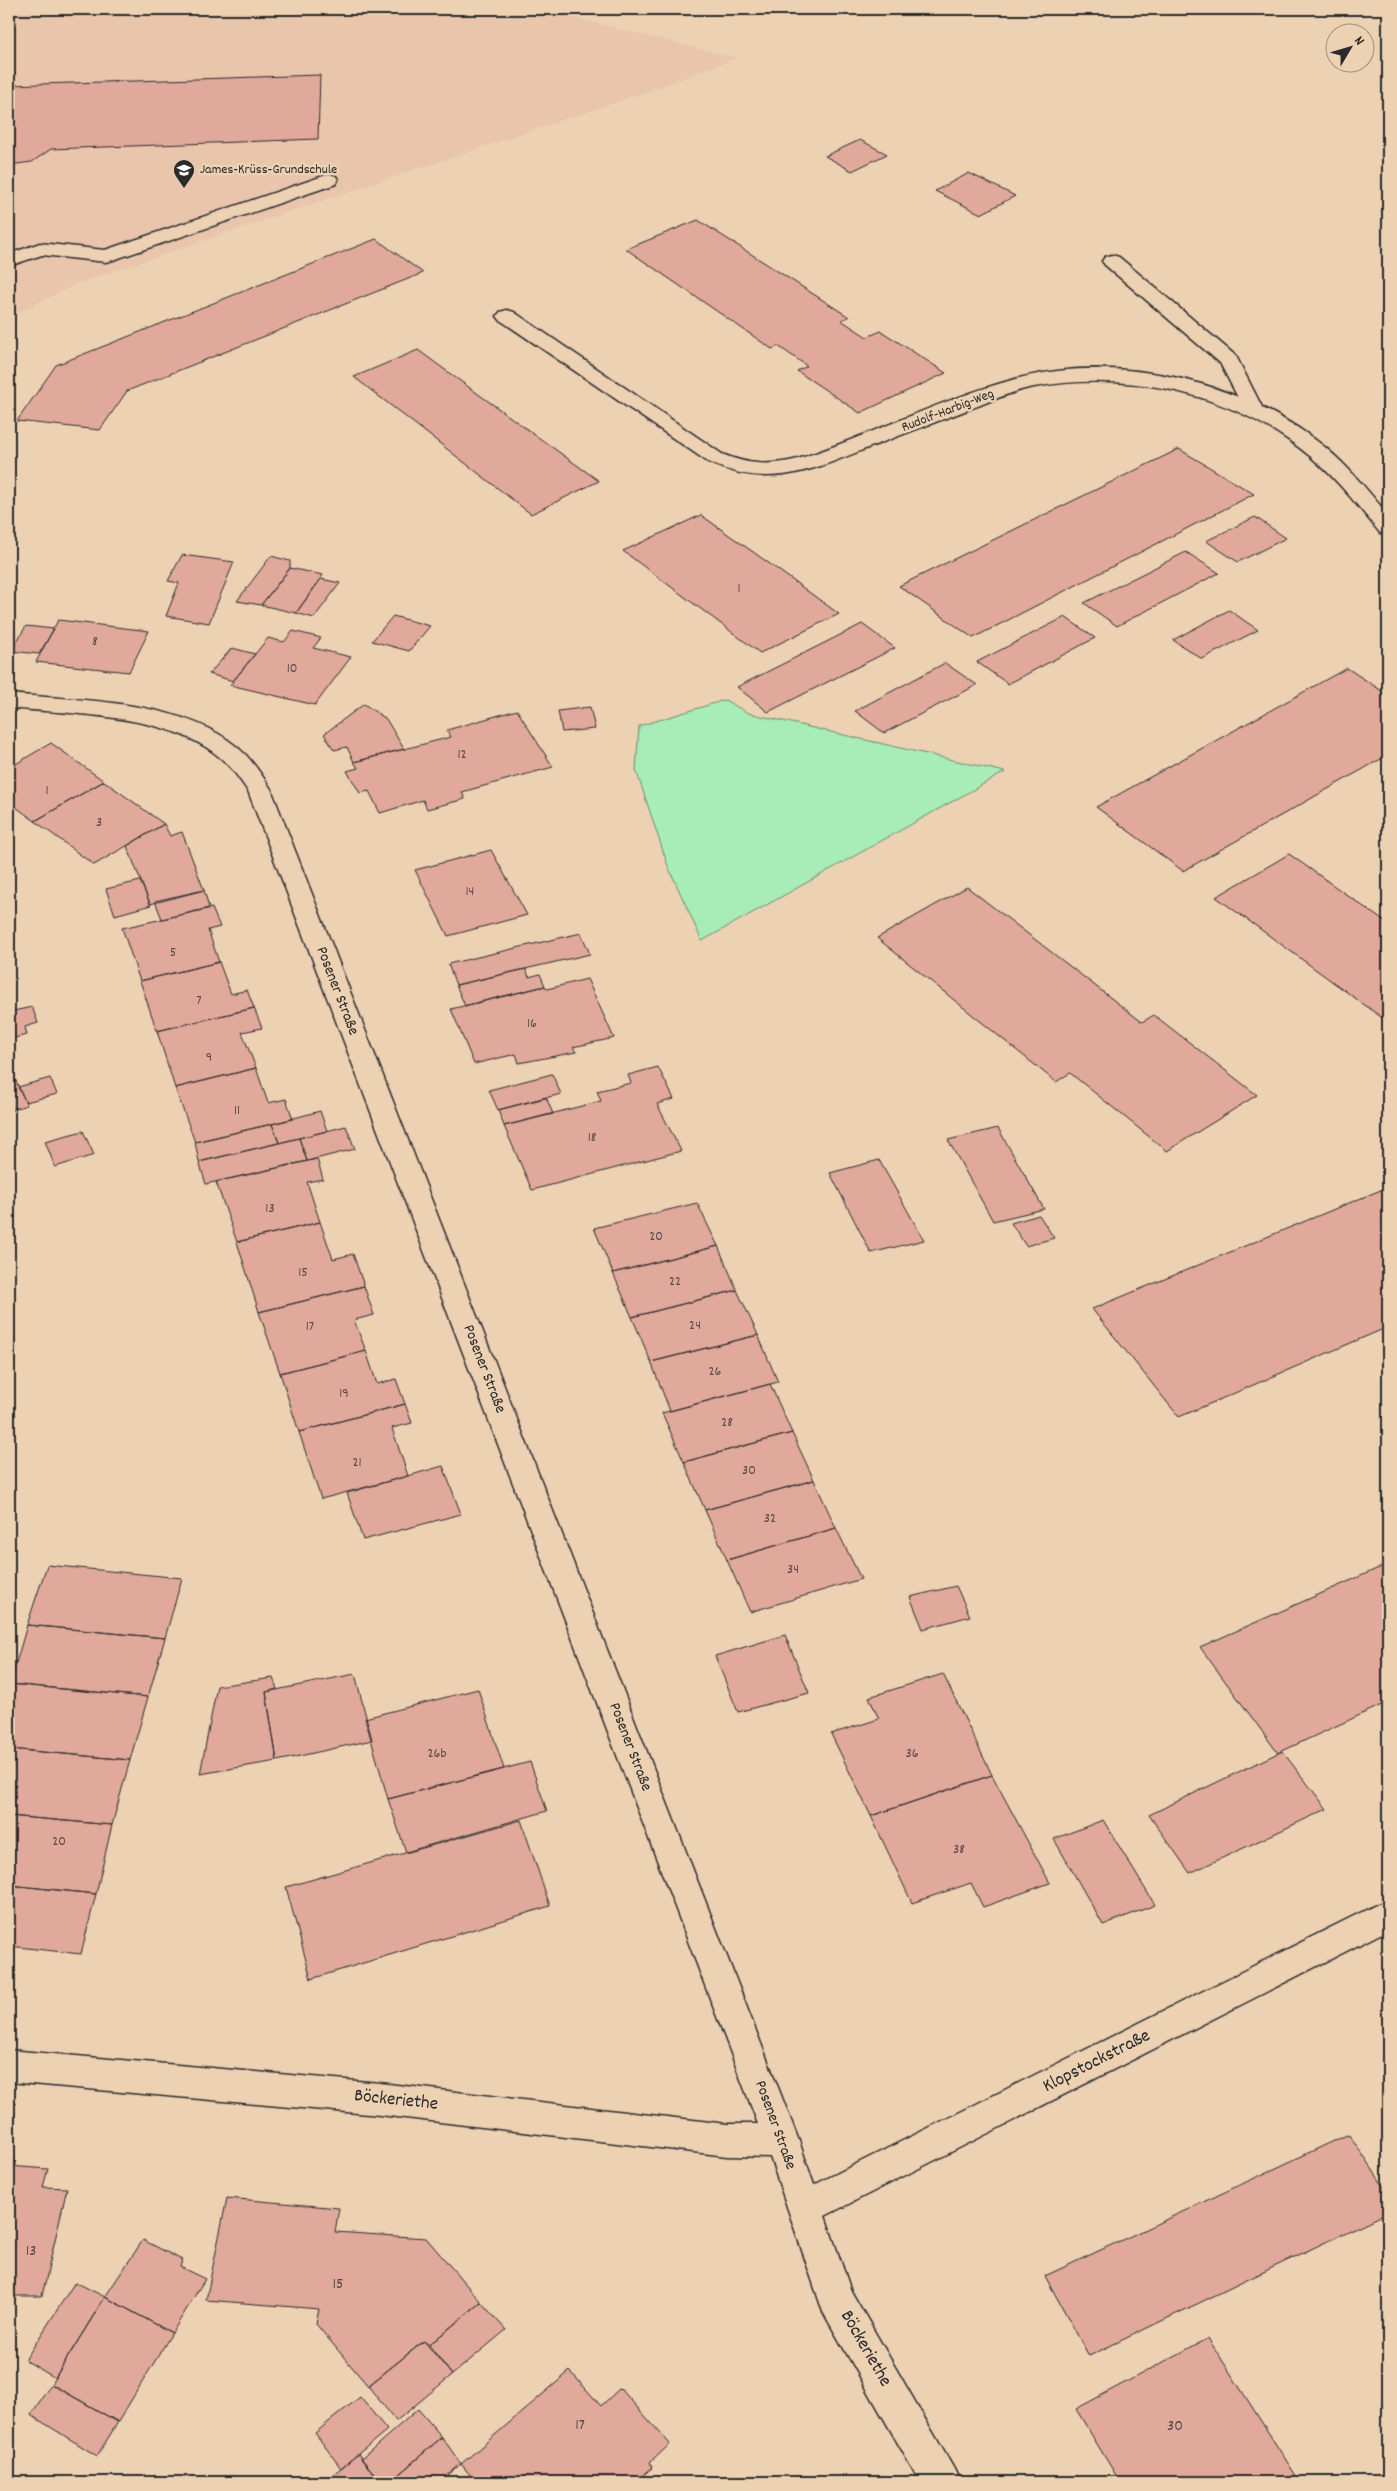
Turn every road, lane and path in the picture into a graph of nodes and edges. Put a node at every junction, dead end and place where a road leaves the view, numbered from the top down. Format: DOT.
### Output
graph roads {
  1 [pos="329,180"];
  2 [pos="9,260"];
  3 [pos="1112,261"];
  4 [pos="507,316"];
  5 [pos="1254,411"];
  6 [pos="1388,528"];
  7 [pos="9,701"];
  8 [pos="1388,1914"];
  9 [pos="9,2066"];
  10 [pos="782,2141"];
  11 [pos="804,2208"];
  12 [pos="941,2482"];
  1 -- 2 [label="street"];
  3 -- 5 [label="street"];
  4 -- 5 [label="street, Rudolf-Harbig-Weg"];
  5 -- 6 [label="street, Rudolf-Harbig-Weg"];
  7 -- 10 [label="street, Posener Straße"];
  8 -- 11 [label="street, Klopstockstraße"];
  9 -- 10 [label="street, Böckeriethe"];
  10 -- 11 [label="street, Posener Straße"];
  11 -- 12 [label="street, Böckeriethe"];
}
